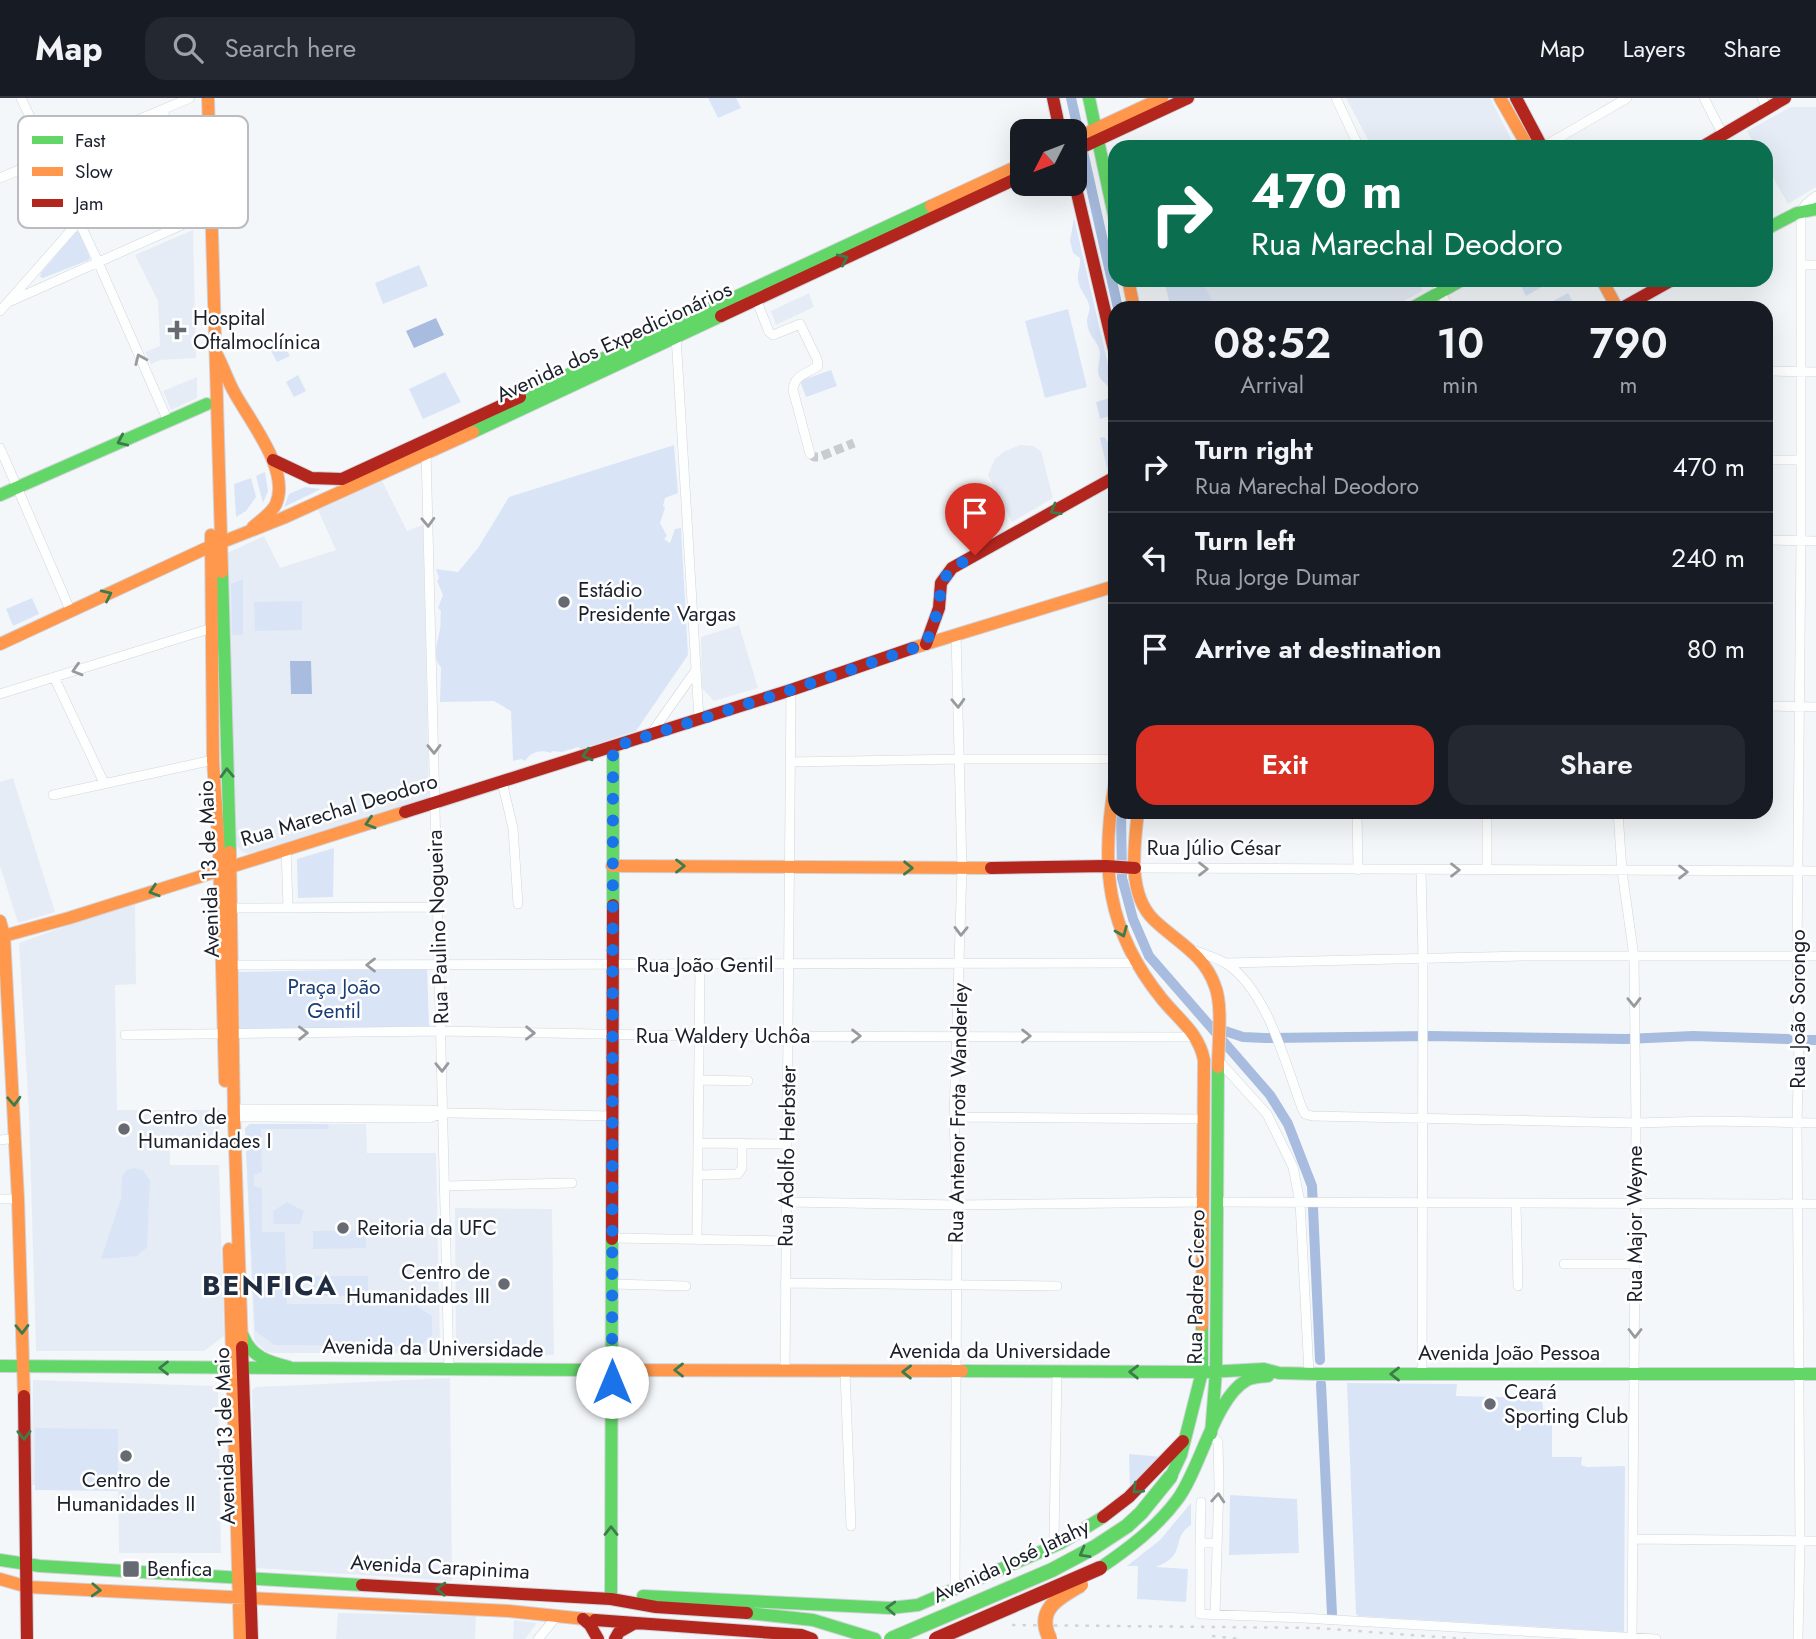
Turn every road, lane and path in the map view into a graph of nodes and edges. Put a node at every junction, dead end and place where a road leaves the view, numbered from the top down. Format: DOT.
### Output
graph roads {
  1 [pos="21,98"];
  2 [pos="190,98"];
  3 [pos="198,98"];
  4 [pos="208,98"];
  5 [pos="1053,98"];
  6 [pos="1089,98"];
  7 [pos="1162,98"];
  8 [pos="1188,98"];
  9 [pos="1336,98"];
  10 [pos="1500,98"];
  11 [pos="1516,98"];
  12 [pos="1627,98"];
  13 [pos="1704,98"];
  14 [pos="1785,98"];
  15 [pos="1610,102"];
  16 [pos="1764,103"];
  17 [pos="166,108"];
  18 [pos="29,116"];
  19 [pos="147,116"];
  20 [pos="163,116"];
  21 [pos="198,116"];
  22 [pos="208,116"];
  23 [pos="1057,119"];
  24 [pos="1087,119"];
  25 [pos="1723,135"];
  26 [pos="1087,139"];
  27 [pos="1087,140"];
  28 [pos="1356,140"];
  29 [pos="1524,140"];
  30 [pos="1539,140"];
  31 [pos="1553,140"];
  32 [pos="1714,140"];
  33 [pos="1087,149"];
  34 [pos="1010,169"];
  35 [pos="18,170"];
  36 [pos="0,178"];
  37 [pos="1010,181"];
  38 [pos="1078,196"];
  39 [pos="1816,196"];
  40 [pos="1108,202"];
  41 [pos="1808,210"];
  42 [pos="1773,226"];
  43 [pos="74,228"];
  44 [pos="81,228"];
  45 [pos="174,228"];
  46 [pos="202,228"];
  47 [pos="212,228"];
  48 [pos="870,239"];
  49 [pos="98,262"];
  50 [pos="1802,265"];
  51 [pos="1816,265"];
  52 [pos="1436,287"];
  53 [pos="1659,287"];
  54 [pos="756,299"];
  55 [pos="1420,301"];
  56 [pos="1632,301"];
  57 [pos="2,307"];
  58 [pos="1108,324"];
  59 [pos="676,336"];
  60 [pos="215,350"];
  61 [pos="1773,371"];
  62 [pos="1801,372"];
  63 [pos="1816,372"];
  64 [pos="233,390"];
  65 [pos="212,401"];
  66 [pos="168,421"];
  67 [pos="425,447"];
  68 [pos="0,448"];
  69 [pos="810,454"];
  70 [pos="273,460"];
  71 [pos="1773,460"];
  72 [pos="1800,460"];
  73 [pos="1108,481"];
  74 [pos="18,487"];
  75 [pos="0,495"];
  76 [pos="247,532"];
  77 [pos="1773,540"];
  78 [pos="1801,541"];
  79 [pos="1816,541"];
  80 [pos="216,544"];
  81 [pos="1108,588"];
  82 [pos="939,608"];
  83 [pos="71,612"];
  84 [pos="212,628"];
  85 [pos="956,635"];
  86 [pos="0,644"];
  87 [pos="926,644"];
  88 [pos="696,670"];
  89 [pos="54,677"];
  90 [pos="791,690"];
  91 [pos="0,694"];
  92 [pos="1773,706"];
  93 [pos="1798,707"];
  94 [pos="1816,707"];
  95 [pos="699,719"];
  96 [pos="650,735"];
  97 [pos="613,747"];
  98 [pos="960,759"];
  99 [pos="213,760"];
  100 [pos="1108,760"];
  101 [pos="790,762"];
  102 [pos="502,782"];
  103 [pos="104,783"];
  104 [pos="53,795"];
  105 [pos="435,803"];
  106 [pos="1109,819"];
  107 [pos="1138,819"];
  108 [pos="1357,819"];
  109 [pos="1487,819"];
  110 [pos="1618,819"];
  111 [pos="286,849"];
  112 [pos="612,866"];
  113 [pos="1109,866"];
  114 [pos="789,867"];
  115 [pos="225,868"];
  116 [pos="1132,868"];
  117 [pos="962,869"];
  118 [pos="1358,870"];
  119 [pos="1421,870"];
  120 [pos="1487,870"];
  121 [pos="1622,871"];
  122 [pos="1798,871"];
  123 [pos="1816,871"];
  124 [pos="518,904"];
  125 [pos="288,907"];
  126 [pos="437,907"];
  127 [pos="231,908"];
  128 [pos="2,931"];
  129 [pos="1190,949"];
  130 [pos="1797,956"];
  131 [pos="1816,956"];
  132 [pos="1634,957"];
  133 [pos="1423,958"];
  134 [pos="1136,963"];
  135 [pos="1226,963"];
  136 [pos="960,964"];
  137 [pos="232,965"];
  138 [pos="439,965"];
  139 [pos="613,965"];
  140 [pos="700,965"];
  141 [pos="789,965"];
  142 [pos="442,1031"];
  143 [pos="229,1034"];
  144 [pos="125,1035"];
  145 [pos="612,1035"];
  146 [pos="699,1036"];
  147 [pos="788,1036"];
  148 [pos="958,1036"];
  149 [pos="1196,1037"];
  150 [pos="1218,1054"];
  151 [pos="699,1080"];
  152 [pos="748,1081"];
  153 [pos="234,1113"];
  154 [pos="443,1113"];
  155 [pos="612,1116"];
  156 [pos="954,1117"];
  157 [pos="1421,1118"];
  158 [pos="1203,1119"];
  159 [pos="1636,1123"];
  160 [pos="1797,1123"];
  161 [pos="1816,1123"];
  162 [pos="16,1138"];
  163 [pos="0,1140"];
  164 [pos="698,1143"];
  165 [pos="742,1143"];
  166 [pos="786,1144"];
  167 [pos="698,1175"];
  168 [pos="572,1183"];
  169 [pos="445,1186"];
  170 [pos="0,1199"];
  171 [pos="18,1199"];
  172 [pos="787,1202"];
  173 [pos="1211,1202"];
  174 [pos="1302,1202"];
  175 [pos="1516,1203"];
  176 [pos="1635,1203"];
  177 [pos="1799,1204"];
  178 [pos="1816,1204"];
  179 [pos="957,1205"];
  180 [pos="1421,1205"];
  181 [pos="612,1238"];
  182 [pos="697,1239"];
  183 [pos="786,1241"];
  184 [pos="1564,1264"];
  185 [pos="1635,1264"];
  186 [pos="785,1283"];
  187 [pos="612,1284"];
  188 [pos="686,1286"];
  189 [pos="956,1286"];
  190 [pos="1057,1286"];
  191 [pos="1518,1286"];
  192 [pos="242,1331"];
  193 [pos="0,1366"];
  194 [pos="23,1367"];
  195 [pos="289,1367"];
  196 [pos="238,1368"];
  197 [pos="449,1370"];
  198 [pos="612,1370"];
  199 [pos="785,1371"];
  200 [pos="1057,1371"];
  201 [pos="845,1372"];
  202 [pos="1209,1372"];
  203 [pos="956,1373"];
  204 [pos="1279,1373"];
  205 [pos="1309,1373"];
  206 [pos="1422,1374"];
  207 [pos="1635,1374"];
  208 [pos="1799,1374"];
  209 [pos="1816,1374"];
  210 [pos="1210,1434"];
  211 [pos="1184,1440"];
  212 [pos="1200,1502"];
  213 [pos="851,1527"];
  214 [pos="1054,1539"];
  215 [pos="1633,1539"];
  216 [pos="1800,1541"];
  217 [pos="1816,1541"];
  218 [pos="1200,1543"];
  219 [pos="1215,1543"];
  220 [pos="0,1560"];
  221 [pos="27,1565"];
  222 [pos="1100,1568"];
  223 [pos="245,1578"];
  224 [pos="0,1580"];
  225 [pos="27,1587"];
  226 [pos="955,1591"];
  227 [pos="245,1598"];
  228 [pos="615,1600"];
  229 [pos="1215,1615"];
  230 [pos="557,1616"];
  231 [pos="583,1619"];
  232 [pos="636,1623"];
  233 [pos="806,1638"];
  234 [pos="1632,1638"];
  235 [pos="27,1639"];
  236 [pos="240,1639"];
  237 [pos="252,1639"];
  238 [pos="538,1639"];
  239 [pos="598,1639"];
  240 [pos="615,1639"];
  241 [pos="875,1639"];
  242 [pos="891,1639"];
  243 [pos="936,1639"];
  244 [pos="1050,1639"];
  245 [pos="1656,1639"];
  246 [pos="1798,1639"];
  1 -- 18 [label="street"];
  2 -- 17 [label="street"];
  3 -- 21 [label="main road, Avenida 13 de Maio"];
  4 -- 22 [label="main road, Avenida 13 de Maio"];
  5 -- 23 [label="main road"];
  6 -- 24 [label="main road"];
  7 -- 26 [label="main road"];
  8 -- 27 [label="main road"];
  9 -- 28 [label="street"];
  10 -- 29 [label="main road"];
  11 -- 30 [label="main road"];
  12 -- 15 [label="street"];
  13 -- 25 [label="street"];
  14 -- 16 [label="main road"];
  15 -- 31 [label="street"];
  16 -- 25 [label="main road"];
  17 -- 19 [label="street"];
  17 -- 20 [label="street"];
  25 -- 32 [label="main road"];
  33 -- 40 [label="main road"];
  34 -- 48 [label="main road, Avenida dos Expedicionários"];
  35 -- 36 [label="street"];
  37 -- 48 [label="main road, Avenida dos Expedicionários"];
  38 -- 58 [label="main road"];
  39 -- 41 [label="street"];
  41 -- 42 [label="main road"];
  41 -- 50 [label="street, Rua João Sorongo"];
  43 -- 57 [label="street"];
  44 -- 49 [label="street"];
  45 -- 49 [label="street"];
  46 -- 65 [label="main road, Avenida 13 de Maio"];
  47 -- 60 [label="main road, Avenida 13 de Maio"];
  54 -- 48 [label="main road, Avenida dos Expedicionários, one-way"];
  48 -- 67 [label="main road, Avenida dos Expedicionários"];
  49 -- 57 [label="street"];
  66 -- 49 [label="street, one-way"];
  50 -- 51 [label="street"];
  50 -- 62 [label="street, Rua João Sorongo"];
  52 -- 55 [label="main road"];
  53 -- 56 [label="main road"];
  54 -- 59 [label="main road, Avenida dos Expedicionários"];
  54 -- 69 [label="street"];
  59 -- 67 [label="main road, Avenida dos Expedicionários"];
  59 -- 88 [label="street"];
  60 -- 64 [label="main road"];
  60 -- 65 [label="main road, Avenida 13 de Maio"];
  61 -- 62 [label="street"];
  62 -- 63 [label="street"];
  62 -- 72 [label="street, Rua João Sorongo"];
  64 -- 65 [label="main road"];
  64 -- 70 [label="main road"];
  65 -- 66 [label="main road"];
  65 -- 80 [label="main road, Avenida 13 de Maio"];
  66 -- 74 [label="main road, one-way"];
  67 -- 70 [label="main road, Avenida dos Expedicionários"];
  67 -- 76 [label="main road, Avenida dos Expedicionários"];
  67 -- 105 [label="street, Rua Paulino Nogueira, one-way"];
  68 -- 74 [label="street"];
  70 -- 76 [label="main road"];
  71 -- 72 [label="street"];
  72 -- 78 [label="street, Rua João Sorongo"];
  73 -- 82 [label="main road, one-way"];
  74 -- 75 [label="main road"];
  74 -- 83 [label="street"];
  76 -- 80 [label="main road, Avenida dos Expedicionários"];
  77 -- 78 [label="street"];
  78 -- 79 [label="street"];
  78 -- 93 [label="street, Rua João Sorongo"];
  83 -- 80 [label="main road, Avenida dos Expedicionários, one-way"];
  80 -- 84 [label="main road, Avenida 13 de Maio"];
  115 -- 80 [label="main road, Avenida 13 de Maio, one-way"];
  81 -- 85 [label="main road, Rua Marechal Deodoro"];
  82 -- 85 [label="main road"];
  82 -- 87 [label="main road"];
  83 -- 86 [label="main road, Avenida dos Expedicionários"];
  84 -- 89 [label="street, one-way"];
  84 -- 99 [label="main road, Avenida 13 de Maio"];
  85 -- 87 [label="main road, Rua Marechal Deodoro"];
  85 -- 98 [label="street, Rua Antenor Frota Wanderley, one-way"];
  87 -- 90 [label="main road, Rua Marechal Deodoro"];
  88 -- 95 [label="street"];
  88 -- 96 [label="street"];
  89 -- 91 [label="street"];
  89 -- 103 [label="street"];
  90 -- 95 [label="main road, Rua Marechal Deodoro"];
  90 -- 101 [label="street, Rua Adolfo Herbster"];
  92 -- 93 [label="street"];
  93 -- 94 [label="street"];
  93 -- 122 [label="street, Rua João Sorongo"];
  95 -- 96 [label="main road, Rua Marechal Deodoro"];
  96 -- 97 [label="main road, Rua Marechal Deodoro"];
  97 -- 102 [label="main road, Rua Marechal Deodoro, one-way"];
  97 -- 112 [label="main road"];
  98 -- 100 [label="street"];
  98 -- 101 [label="street"];
  98 -- 117 [label="street, Rua Antenor Frota Wanderley"];
  99 -- 103 [label="street"];
  99 -- 115 [label="main road, Avenida 13 de Maio"];
  101 -- 114 [label="street, Rua Adolfo Herbster"];
  102 -- 105 [label="main road, Rua Marechal Deodoro"];
  102 -- 124 [label="street"];
  103 -- 104 [label="street"];
  105 -- 111 [label="main road, Rua Marechal Deodoro, one-way"];
  105 -- 126 [label="street, Rua Paulino Nogueira"];
  106 -- 113 [label="main road"];
  107 -- 116 [label="main road, Rua Padre Cícero"];
  108 -- 118 [label="street"];
  109 -- 120 [label="street"];
  110 -- 121 [label="street, Rua Major Weyne"];
  111 -- 115 [label="main road, Rua Marechal Deodoro"];
  111 -- 125 [label="street"];
  112 -- 114 [label="main road, Rua Júlio César, one-way"];
  112 -- 139 [label="main road"];
  113 -- 116 [label="main road, Rua Júlio César"];
  113 -- 117 [label="main road, Rua Júlio César"];
  113 -- 134 [label="main road, one-way"];
  114 -- 117 [label="main road, Rua Júlio César, one-way"];
  114 -- 141 [label="street, Rua Adolfo Herbster"];
  115 -- 127 [label="main road, Avenida 13 de Maio"];
  115 -- 128 [label="main road, Rua Marechal Deodoro, one-way"];
  115 -- 143 [label="main road, Avenida 13 de Maio"];
  116 -- 118 [label="street, Rua Júlio César, one-way"];
  116 -- 129 [label="main road, Rua Padre Cícero"];
  117 -- 136 [label="street, Rua Antenor Frota Wanderley, one-way"];
  118 -- 119 [label="street, Rua Júlio César"];
  119 -- 120 [label="street, Rua Júlio César, one-way"];
  119 -- 133 [label="street"];
  120 -- 121 [label="street, Rua Júlio César"];
  121 -- 122 [label="street, Rua Júlio César, one-way"];
  121 -- 132 [label="street, Rua Major Weyne"];
  122 -- 123 [label="street, Rua Júlio César"];
  122 -- 130 [label="street, Rua João Sorongo"];
  125 -- 126 [label="street"];
  125 -- 127 [label="street"];
  126 -- 138 [label="street, Rua Paulino Nogueira"];
  127 -- 137 [label="main road, Avenida 13 de Maio"];
  128 -- 162 [label="main road, one-way"];
  129 -- 135 [label="street"];
  129 -- 150 [label="main road, Rua Padre Cícero"];
  130 -- 131 [label="street"];
  130 -- 132 [label="street"];
  130 -- 160 [label="street, Rua João Sorongo"];
  132 -- 133 [label="street"];
  132 -- 159 [label="street, Rua Major Weyne, one-way"];
  133 -- 135 [label="street"];
  133 -- 157 [label="street"];
  134 -- 136 [label="street, Rua João Gentil"];
  134 -- 149 [label="main road"];
  135 -- 157 [label="street"];
  136 -- 141 [label="street, Rua João Gentil"];
  136 -- 148 [label="street, Rua Antenor Frota Wanderley"];
  138 -- 137 [label="street, Rua João Gentil, one-way"];
  137 -- 143 [label="main road, Avenida 13 de Maio"];
  138 -- 139 [label="street, Rua João Gentil"];
  138 -- 142 [label="street, Rua Paulino Nogueira"];
  139 -- 140 [label="street, Rua João Gentil"];
  139 -- 145 [label="main road"];
  140 -- 141 [label="street, Rua João Gentil"];
  140 -- 146 [label="street"];
  141 -- 147 [label="street, Rua Adolfo Herbster"];
  143 -- 142 [label="street, Rua Waldery Uchôa, one-way"];
  142 -- 145 [label="street, Rua Waldery Uchôa, one-way"];
  142 -- 154 [label="street, Rua Paulino Nogueira, one-way"];
  143 -- 144 [label="street, Rua Waldery Uchôa"];
  143 -- 153 [label="main road, Avenida 13 de Maio"];
  143 -- 196 [label="main road, Avenida 13 de Maio"];
  145 -- 146 [label="street, Rua Waldery Uchôa"];
  145 -- 155 [label="main road"];
  146 -- 147 [label="street, Rua Waldery Uchôa"];
  146 -- 151 [label="street"];
  147 -- 148 [label="street, Rua Waldery Uchôa, one-way"];
  147 -- 166 [label="street, Rua Adolfo Herbster"];
  148 -- 149 [label="street, Rua Waldery Uchôa, one-way"];
  148 -- 156 [label="street, Rua Antenor Frota Wanderley"];
  149 -- 158 [label="main road, Rua Padre Cícero"];
  150 -- 173 [label="main road, Rua Padre Cícero"];
  150 -- 174 [label="street"];
  151 -- 152 [label="street"];
  151 -- 164 [label="street"];
  153 -- 154 [label="street"];
  153 -- 192 [label="main road, Avenida 13 de Maio"];
  154 -- 155 [label="street"];
  154 -- 169 [label="street, Rua Paulino Nogueira"];
  155 -- 181 [label="main road"];
  156 -- 158 [label="street"];
  156 -- 179 [label="street, Rua Antenor Frota Wanderley"];
  157 -- 159 [label="street"];
  157 -- 180 [label="street"];
  158 -- 173 [label="main road, Rua Padre Cícero"];
  159 -- 160 [label="street"];
  159 -- 176 [label="street, Rua Major Weyne"];
  160 -- 161 [label="street"];
  160 -- 177 [label="street, Rua João Sorongo"];
  162 -- 163 [label="street"];
  162 -- 171 [label="main road"];
  164 -- 165 [label="street"];
  164 -- 167 [label="street"];
  165 -- 166 [label="street"];
  165 -- 167 [label="street"];
  166 -- 172 [label="street, Rua Adolfo Herbster"];
  167 -- 182 [label="street"];
  168 -- 169 [label="street"];
  169 -- 197 [label="street, Rua Paulino Nogueira"];
  170 -- 171 [label="street"];
  171 -- 194 [label="main road, one-way"];
  172 -- 179 [label="street"];
  172 -- 183 [label="street, Rua Adolfo Herbster"];
  173 -- 174 [label="street"];
  173 -- 179 [label="street"];
  173 -- 202 [label="main road, Rua Padre Cícero"];
  174 -- 180 [label="street"];
  174 -- 205 [label="street"];
  175 -- 176 [label="street"];
  175 -- 180 [label="street"];
  175 -- 191 [label="street"];
  176 -- 177 [label="street"];
  176 -- 185 [label="street, Rua Major Weyne"];
  177 -- 178 [label="street"];
  177 -- 208 [label="street, Rua João Sorongo"];
  179 -- 189 [label="street, Rua Antenor Frota Wanderley"];
  180 -- 206 [label="street"];
  181 -- 182 [label="street"];
  181 -- 187 [label="main road"];
  182 -- 183 [label="street"];
  183 -- 186 [label="street, Rua Adolfo Herbster"];
  184 -- 185 [label="street"];
  185 -- 207 [label="street, Rua Major Weyne, one-way"];
  186 -- 189 [label="street"];
  186 -- 199 [label="street, Rua Adolfo Herbster"];
  187 -- 188 [label="street"];
  187 -- 198 [label="main road"];
  189 -- 190 [label="street"];
  189 -- 203 [label="street, Rua Antenor Frota Wanderley"];
  192 -- 195 [label="main road"];
  192 -- 196 [label="main road, Avenida 13 de Maio"];
  193 -- 194 [label="main road, Avenida da Universidade"];
  196 -- 194 [label="main road, Avenida da Universidade, one-way"];
  194 -- 221 [label="main road, one-way"];
  195 -- 196 [label="main road, Avenida da Universidade"];
  195 -- 197 [label="main road, Avenida da Universidade"];
  196 -- 223 [label="main road, Avenida 13 de Maio"];
  197 -- 198 [label="main road, Avenida da Universidade"];
  199 -- 198 [label="main road, Avenida da Universidade, one-way"];
  228 -- 198 [label="main road, one-way"];
  199 -- 201 [label="main road, Avenida da Universidade"];
  202 -- 200 [label="main road, Avenida da Universidade, one-way"];
  200 -- 203 [label="main road, Avenida da Universidade"];
  200 -- 214 [label="street"];
  203 -- 201 [label="main road, Avenida da Universidade, one-way"];
  201 -- 213 [label="street"];
  202 -- 204 [label="main road, Avenida João Pessoa"];
  202 -- 210 [label="main road, Rua Padre Cícero"];
  202 -- 211 [label="main road, Rua Padre Cícero"];
  203 -- 226 [label="street, Rua Antenor Frota Wanderley"];
  204 -- 205 [label="main road, Avenida João Pessoa"];
  204 -- 210 [label="main road, Avenida José Jatahy"];
  206 -- 205 [label="main road, Avenida João Pessoa, one-way"];
  206 -- 207 [label="main road, Avenida João Pessoa"];
  207 -- 208 [label="main road, Avenida João Pessoa"];
  207 -- 215 [label="street, Rua Major Weyne"];
  208 -- 209 [label="main road, Avenida João Pessoa"];
  208 -- 216 [label="street, Rua João Sorongo"];
  219 -- 210 [label="street, Rua Padre Cícero, one-way"];
  210 -- 222 [label="main road, Avenida José Jatahy"];
  211 -- 226 [label="main road, one-way"];
  211 -- 242 [label="main road, Avenida José Jatahy, one-way, bridge"];
  212 -- 218 [label="street"];
  215 -- 216 [label="street"];
  215 -- 234 [label="street, Rua Major Weyne"];
  216 -- 217 [label="street"];
  216 -- 246 [label="street, Rua João Sorongo"];
  218 -- 219 [label="street"];
  218 -- 229 [label="street"];
  219 -- 229 [label="street, Rua Padre Cícero"];
  220 -- 221 [label="main road, Avenida Carapinima"];
  221 -- 223 [label="main road, Avenida Carapinima"];
  221 -- 225 [label="main road"];
  222 -- 243 [label="main road, Avenida José Jatahy, bridge"];
  222 -- 244 [label="main road, bridge"];
  223 -- 227 [label="main road, Avenida 13 de Maio"];
  228 -- 223 [label="main road, Avenida Carapinima, one-way"];
  224 -- 225 [label="main road, Avenida Carapinima"];
  225 -- 227 [label="main road, Avenida Carapinima, one-way"];
  225 -- 235 [label="main road"];
  226 -- 228 [label="main road, one-way"];
  227 -- 230 [label="main road, Avenida Carapinima"];
  227 -- 236 [label="main road, Avenida 13 de Maio"];
  227 -- 237 [label="main road, Avenida 13 de Maio"];
  228 -- 241 [label="main road, Avenida Carapinima"];
  229 -- 234 [label="street"];
  230 -- 231 [label="main road, Avenida Carapinima"];
  230 -- 238 [label="street"];
  231 -- 232 [label="main road, Avenida Carapinima"];
  231 -- 239 [label="main road"];
  232 -- 233 [label="main road, Avenida Carapinima"];
  232 -- 240 [label="main road"];
  234 -- 245 [label="street"];
}
